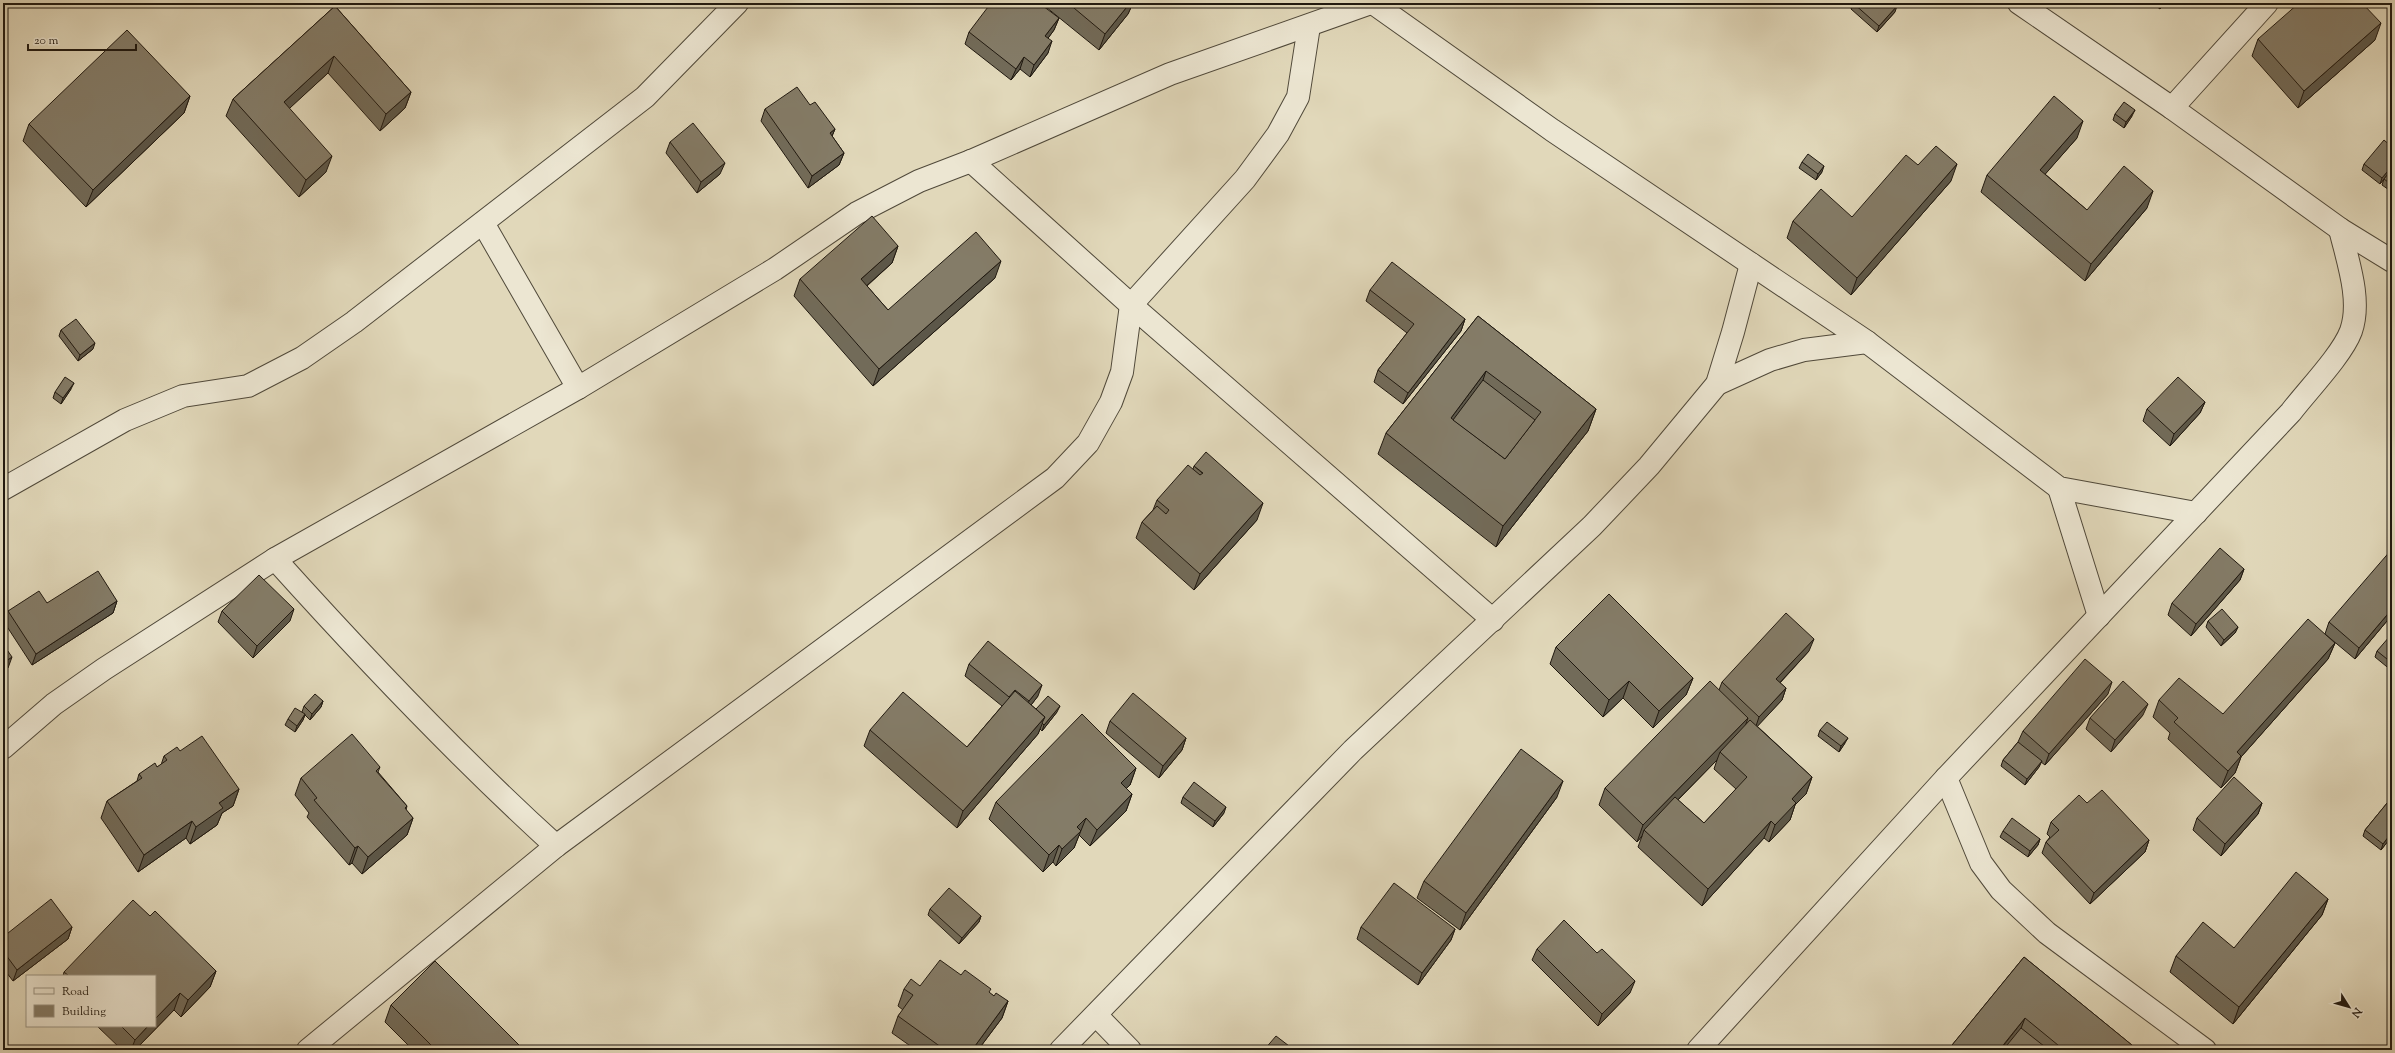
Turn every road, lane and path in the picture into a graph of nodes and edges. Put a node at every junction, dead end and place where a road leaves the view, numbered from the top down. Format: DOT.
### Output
graph roads {
  1 [pos="737,3"];
  2 [pos="1372,3"];
  3 [pos="2019,3"];
  4 [pos="2267,3"];
  5 [pos="1309,26"];
  6 [pos="2172,108"];
  7 [pos="971,161"];
  8 [pos="483,223"];
  9 [pos="2340,229"];
  10 [pos="2392,261"];
  11 [pos="1751,264"];
  12 [pos="1131,305"];
  13 [pos="1867,342"];
  14 [pos="1716,384"];
  15 [pos="578,388"];
  16 [pos="2059,488"];
  17 [pos="3,489"];
  18 [pos="2196,513"];
  19 [pos="275,559"];
  20 [pos="2099,616"];
  21 [pos="1493,620"];
  22 [pos="3,748"];
  23 [pos="1946,778"];
  24 [pos="556,846"];
  25 [pos="1096,1015"];
  26 [pos="308,1050"];
  27 [pos="1061,1050"];
  28 [pos="1130,1050"];
  29 [pos="1698,1050"];
  30 [pos="2206,1050"];
  1 -- 8 [label="street"];
  2 -- 5 [label="street"];
  2 -- 11 [label="street"];
  3 -- 6 [label="street"];
  4 -- 6 [label="street"];
  5 -- 7 [label="street"];
  5 -- 12 [label="street"];
  6 -- 9 [label="street"];
  7 -- 12 [label="street"];
  7 -- 15 [label="street"];
  8 -- 15 [label="street"];
  8 -- 17 [label="street"];
  9 -- 10 [label="street"];
  9 -- 18 [label="street"];
  11 -- 13 [label="street"];
  11 -- 14 [label="street"];
  12 -- 21 [label="street"];
  12 -- 24 [label="street"];
  13 -- 14 [label="street"];
  13 -- 16 [label="street"];
  14 -- 21 [label="street"];
  15 -- 19 [label="street"];
  16 -- 18 [label="street"];
  16 -- 20 [label="street"];
  18 -- 20 [label="street"];
  19 -- 22 [label="street"];
  19 -- 24 [label="street"];
  20 -- 23 [label="street"];
  21 -- 25 [label="street"];
  23 -- 29 [label="street"];
  23 -- 30 [label="street"];
  24 -- 26 [label="street"];
  25 -- 27 [label="street"];
  25 -- 28 [label="street"];
}
